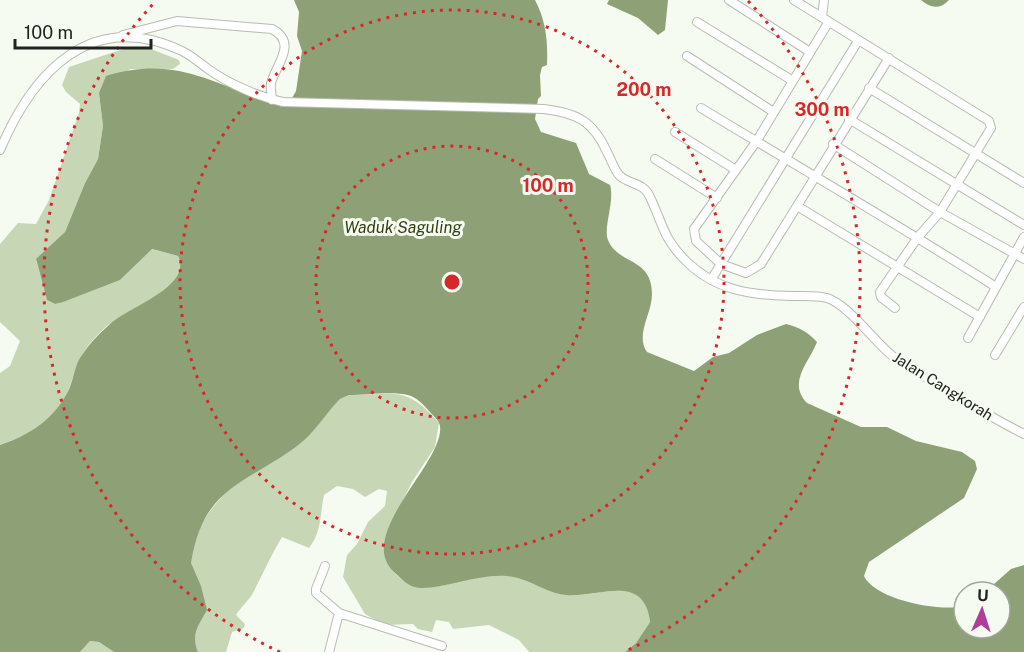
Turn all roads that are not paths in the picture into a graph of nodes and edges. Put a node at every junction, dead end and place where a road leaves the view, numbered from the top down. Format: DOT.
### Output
graph roads {
  1 [pos="729,0"];
  2 [pos="794,0"];
  3 [pos="824,0"];
  4 [pos="825,20"];
  5 [pos="697,21"];
  6 [pos="118,37"];
  7 [pos="858,41"];
  8 [pos="810,52"];
  9 [pos="687,56"];
  10 [pos="889,58"];
  11 [pos="793,81"];
  12 [pos="869,88"];
  13 [pos="272,99"];
  14 [pos="701,108"];
  15 [pos="772,111"];
  16 [pos="849,119"];
  17 [pos="675,132"];
  18 [pos="756,142"];
  19 [pos="833,144"];
  20 [pos="0,150"];
  21 [pos="975,154"];
  22 [pos="655,159"];
  23 [pos="785,159"];
  24 [pos="736,170"];
  25 [pos="813,178"];
  26 [pos="1024,183"];
  27 [pos="957,185"];
  28 [pos="717,198"];
  29 [pos="796,206"];
  30 [pos="940,212"];
  31 [pos="1024,225"];
  32 [pos="918,237"];
  33 [pos="1024,237"];
  34 [pos="1014,254"];
  35 [pos="1024,259"];
  36 [pos="721,264"];
  37 [pos="898,267"];
  38 [pos="711,280"];
  39 [pos="996,288"];
  40 [pos="1024,307"];
  41 [pos="895,308"];
  42 [pos="980,317"];
  43 [pos="968,338"];
  44 [pos="995,355"];
  45 [pos="1024,434"];
  46 [pos="326,566"];
  47 [pos="339,613"];
  48 [pos="442,646"];
  49 [pos="329,652"];
  1 -- 8 [label="street"];
  2 -- 4 [label="street"];
  3 -- 4 [label="street"];
  4 -- 7 [label="street"];
  4 -- 8 [label="street"];
  5 -- 11 [label="street"];
  6 -- 13 [label="street"];
  6 -- 13 [label="street"];
  6 -- 20 [label="street"];
  7 -- 10 [label="street"];
  7 -- 23 [label="street"];
  8 -- 11 [label="street"];
  9 -- 15 [label="street"];
  10 -- 12 [label="street"];
  10 -- 21 [label="street"];
  11 -- 15 [label="street"];
  12 -- 16 [label="street"];
  12 -- 21 [label="street"];
  13 -- 38 [label="street, Jalan Cangkorah"];
  14 -- 18 [label="street"];
  15 -- 18 [label="street"];
  16 -- 19 [label="street"];
  16 -- 27 [label="street"];
  17 -- 24 [label="street"];
  18 -- 23 [label="street"];
  18 -- 24 [label="street"];
  19 -- 25 [label="street"];
  19 -- 30 [label="street"];
  21 -- 26 [label="street"];
  21 -- 27 [label="street"];
  22 -- 28 [label="street"];
  23 -- 25 [label="street"];
  23 -- 36 [label="street"];
  24 -- 28 [label="street"];
  25 -- 29 [label="street"];
  25 -- 32 [label="street"];
  27 -- 30 [label="street"];
  27 -- 31 [label="street"];
  28 -- 36 [label="street"];
  29 -- 36 [label="street"];
  29 -- 37 [label="street"];
  30 -- 32 [label="street"];
  30 -- 34 [label="street"];
  32 -- 37 [label="street"];
  32 -- 39 [label="street"];
  33 -- 34 [label="street"];
  34 -- 35 [label="street"];
  34 -- 39 [label="street"];
  36 -- 38 [label="street"];
  37 -- 41 [label="street"];
  37 -- 42 [label="street"];
  38 -- 45 [label="street, Jalan Cangkorah"];
  39 -- 42 [label="street"];
  40 -- 44 [label="street"];
  42 -- 43 [label="street"];
  46 -- 47 [label="street"];
  47 -- 48 [label="street"];
  47 -- 49 [label="street"];
}
